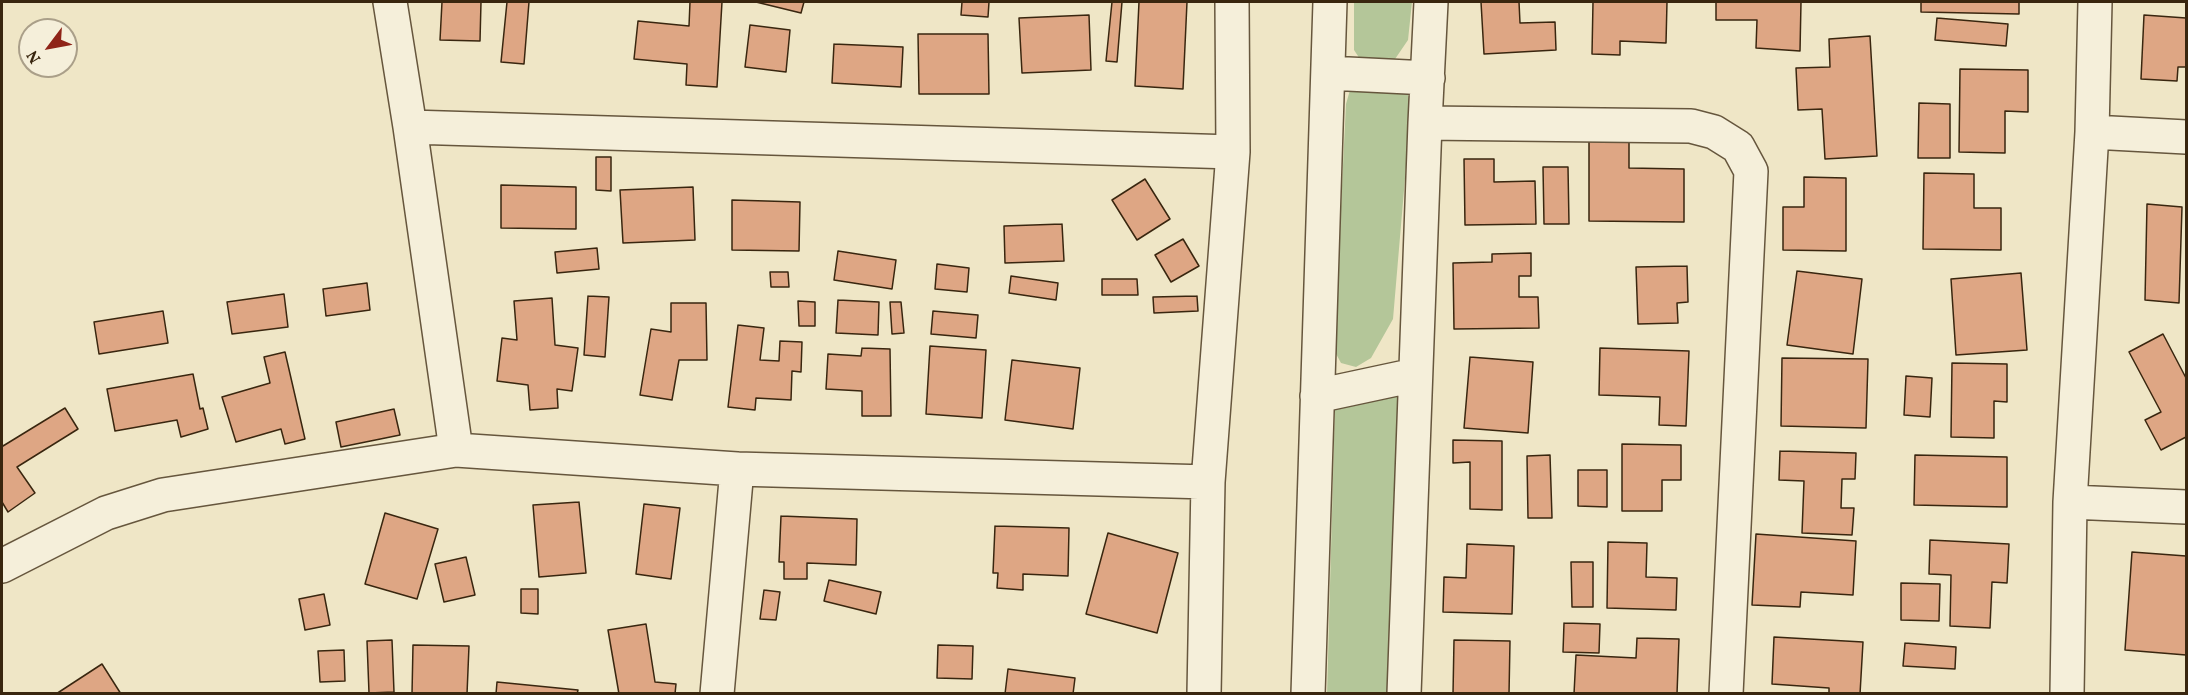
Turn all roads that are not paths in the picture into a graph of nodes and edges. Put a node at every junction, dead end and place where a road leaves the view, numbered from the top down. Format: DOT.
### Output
graph roads {
  1 [pos="390,2"];
  2 [pos="1232,2"];
  3 [pos="1330,2"];
  4 [pos="1431,2"];
  5 [pos="2095,2"];
  6 [pos="1328,73"];
  7 [pos="1428,78"];
  8 [pos="1425,123"];
  9 [pos="410,126"];
  10 [pos="2092,132"];
  11 [pos="2187,137"];
  12 [pos="1233,152"];
  13 [pos="1415,375"];
  14 [pos="1317,396"];
  15 [pos="456,450"];
  16 [pos="737,469"];
  17 [pos="1208,482"];
  18 [pos="2070,502"];
  19 [pos="2187,507"];
  20 [pos="2,566"];
  21 [pos="717,693"];
  22 [pos="1204,693"];
  23 [pos="1308,693"];
  24 [pos="1404,693"];
  25 [pos="1725,693"];
  26 [pos="2067,693"];
  1 -- 9 [label="street"];
  2 -- 12 [label="street"];
  3 -- 6 [label="street"];
  4 -- 7 [label="street"];
  5 -- 10 [label="street"];
  6 -- 7 [label="street"];
  6 -- 14 [label="street"];
  7 -- 8 [label="street"];
  8 -- 13 [label="street"];
  8 -- 25 [label="street"];
  9 -- 12 [label="street"];
  9 -- 15 [label="street"];
  10 -- 11 [label="street"];
  10 -- 18 [label="street"];
  12 -- 17 [label="street"];
  13 -- 14 [label="street"];
  13 -- 24 [label="street"];
  14 -- 23 [label="street"];
  15 -- 16 [label="street"];
  15 -- 20 [label="street"];
  16 -- 17 [label="street"];
  16 -- 21 [label="street"];
  17 -- 22 [label="street"];
  18 -- 19 [label="street"];
  18 -- 26 [label="street"];
}
